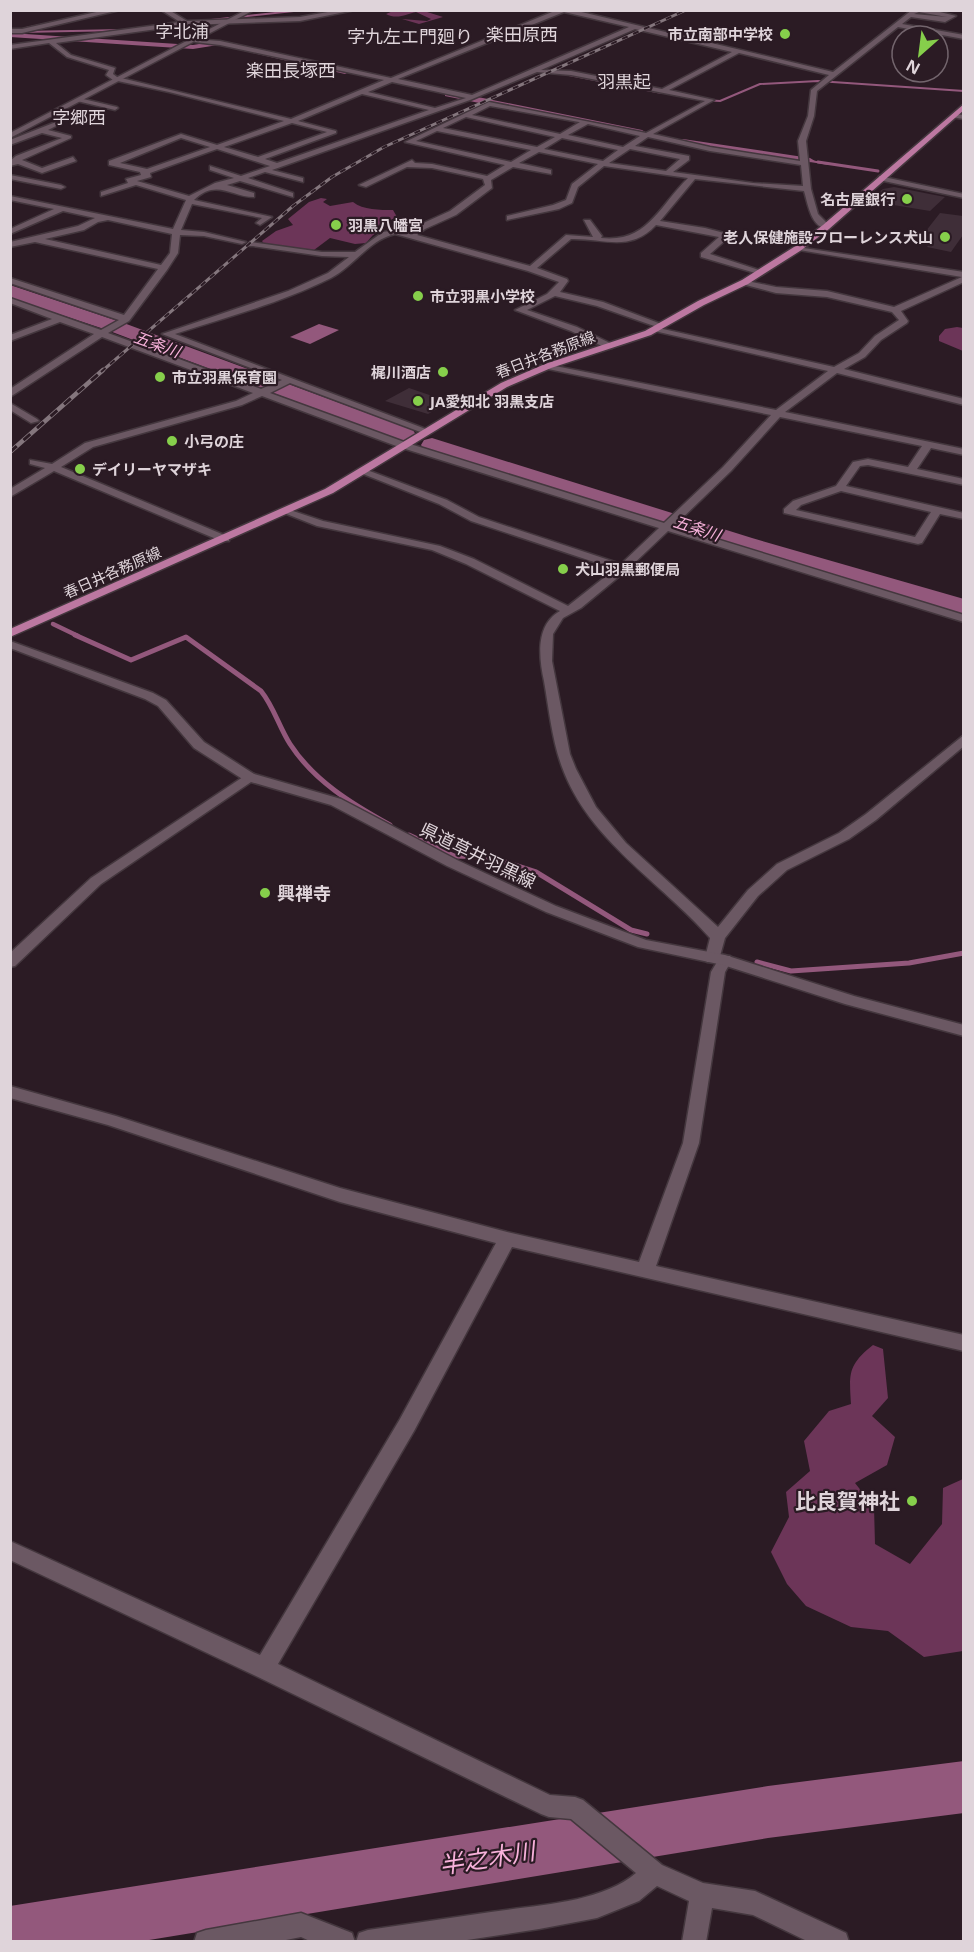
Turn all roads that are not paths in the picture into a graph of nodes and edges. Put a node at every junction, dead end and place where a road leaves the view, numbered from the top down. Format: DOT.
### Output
graph roads {
  1 [pos="117,10"];
  2 [pos="164,10"];
  3 [pos="251,10"];
  4 [pos="352,10"];
  5 [pos="564,10"];
  6 [pos="917,10"];
  7 [pos="909,15"];
  8 [pos="237,18"];
  9 [pos="185,22"];
  10 [pos="897,24"];
  11 [pos="633,28"];
  12 [pos="890,30"];
  13 [pos="10,31"];
  14 [pos="195,40"];
  15 [pos="51,42"];
  16 [pos="10,47"];
  17 [pos="736,52"];
  18 [pos="538,71"];
  19 [pos="832,74"];
  20 [pos="119,80"];
  21 [pos="387,80"];
  22 [pos="662,91"];
  23 [pos="360,92"];
  24 [pos="470,98"];
  25 [pos="79,100"];
  26 [pos="963,106"];
  27 [pos="115,108"];
  28 [pos="435,110"];
  29 [pos="464,115"];
  30 [pos="953,116"];
  31 [pos="963,117"];
  32 [pos="292,121"];
  33 [pos="586,122"];
  34 [pos="56,124"];
  35 [pos="435,129"];
  36 [pos="41,131"];
  37 [pos="334,132"];
  38 [pos="563,135"];
  39 [pos="10,136"];
  40 [pos="648,136"];
  41 [pos="355,138"];
  42 [pos="10,143"];
  43 [pos="218,147"];
  44 [pos="438,148"];
  45 [pos="628,148"];
  46 [pos="10,149"];
  47 [pos="537,150"];
  48 [pos="28,154"];
  49 [pos="73,159"];
  50 [pos="258,159"];
  51 [pos="805,161"];
  52 [pos="14,163"];
  53 [pos="604,163"];
  54 [pos="405,165"];
  55 [pos="511,165"];
  56 [pos="277,166"];
  57 [pos="213,168"];
  58 [pos="264,170"];
  59 [pos="147,171"];
  60 [pos="548,172"];
  61 [pos="667,173"];
  62 [pos="10,177"];
  63 [pos="693,177"];
  64 [pos="240,178"];
  65 [pos="488,178"];
  66 [pos="882,178"];
  67 [pos="300,180"];
  68 [pos="135,183"];
  69 [pos="218,185"];
  70 [pos="363,185"];
  71 [pos="807,189"];
  72 [pos="51,192"];
  73 [pos="104,194"];
  74 [pos="251,195"];
  75 [pos="290,195"];
  76 [pos="963,196"];
  77 [pos="41,197"];
  78 [pos="10,198"];
  79 [pos="21,200"];
  80 [pos="189,200"];
  81 [pos="31,202"];
  82 [pos="10,205"];
  83 [pos="63,208"];
  84 [pos="110,218"];
  85 [pos="510,218"];
  86 [pos="587,222"];
  87 [pos="260,223"];
  88 [pos="656,223"];
  89 [pos="826,227"];
  90 [pos="10,232"];
  91 [pos="176,232"];
  92 [pos="411,236"];
  93 [pos="34,238"];
  94 [pos="596,239"];
  95 [pos="242,242"];
  96 [pos="253,244"];
  97 [pos="10,245"];
  98 [pos="797,249"];
  99 [pos="357,255"];
  100 [pos="164,268"];
  101 [pos="531,269"];
  102 [pos="759,273"];
  103 [pos="963,277"];
  104 [pos="10,280"];
  105 [pos="745,282"];
  106 [pos="554,293"];
  107 [pos="10,300"];
  108 [pos="895,310"];
  109 [pos="62,318"];
  110 [pos="125,320"];
  111 [pos="657,328"];
  112 [pos="103,332"];
  113 [pos="10,338"];
  114 [pos="609,346"];
  115 [pos="548,366"];
  116 [pos="833,371"];
  117 [pos="290,380"];
  118 [pos="264,392"];
  119 [pos="10,394"];
  120 [pos="963,402"];
  121 [pos="10,406"];
  122 [pos="778,413"];
  123 [pos="34,421"];
  124 [pos="426,430"];
  125 [pos="928,445"];
  126 [pos="403,446"];
  127 [pos="963,452"];
  128 [pos="34,462"];
  129 [pos="53,467"];
  130 [pos="911,471"];
  131 [pos="363,472"];
  132 [pos="963,482"];
  133 [pos="840,488"];
  134 [pos="10,494"];
  135 [pos="284,511"];
  136 [pos="937,511"];
  137 [pos="963,516"];
  138 [pos="666,527"];
  139 [pos="225,539"];
  140 [pos="623,568"];
  141 [pos="569,611"];
  142 [pos="963,619"];
  143 [pos="10,634"];
  144 [pos="10,645"];
  145 [pos="963,739"];
  146 [pos="249,777"];
  147 [pos="718,937"];
  148 [pos="718,959"];
  149 [pos="10,962"];
  150 [pos="963,1031"];
  151 [pos="10,1092"];
  152 [pos="507,1239"];
  153 [pos="645,1271"];
  154 [pos="963,1342"];
  155 [pos="10,1550"];
  156 [pos="264,1668"];
  157 [pos="654,1873"];
  158 [pos="702,1895"];
  159 [pos="206,1941"];
  160 [pos="343,1941"];
  161 [pos="368,1941"];
  162 [pos="694,1941"];
  163 [pos="837,1941"];
  1 -- 13 [label="street"];
  2 -- 9 [label="street"];
  3 -- 8 [label="street"];
  4 -- 8 [label="street"];
  5 -- 11 [label="street"];
  5 -- 21 [label="street"];
  6 -- 7 [label="street"];
  6 -- 7 [label="street"];
  7 -- 10 [label="street"];
  8 -- 9 [label="street"];
  8 -- 14 [label="street"];
  9 -- 15 [label="street"];
  11 -- 17 [label="street"];
  11 -- 18 [label="street"];
  12 -- 19 [label="street"];
  14 -- 20 [label="street"];
  14 -- 21 [label="street"];
  15 -- 16 [label="street"];
  15 -- 20 [label="street"];
  17 -- 19 [label="street"];
  17 -- 22 [label="street"];
  18 -- 22 [label="street"];
  18 -- 24 [label="street"];
  19 -- 51 [label="street"];
  20 -- 25 [label="street"];
  20 -- 32 [label="street"];
  21 -- 23 [label="street"];
  21 -- 24 [label="street"];
  22 -- 40 [label="street"];
  23 -- 28 [label="street"];
  23 -- 32 [label="street"];
  24 -- 28 [label="street"];
  25 -- 27 [label="street"];
  25 -- 39 [label="street"];
  26 -- 30 [label="main road, 春日井各務原線"];
  28 -- 41 [label="street"];
  29 -- 33 [label="street"];
  29 -- 35 [label="street"];
  29 -- 38 [label="street"];
  30 -- 31 [label="street"];
  30 -- 66 [label="main road, 春日井各務原線"];
  32 -- 37 [label="street"];
  32 -- 43 [label="street"];
  33 -- 38 [label="street"];
  33 -- 40 [label="street"];
  34 -- 36 [label="street"];
  35 -- 44 [label="street"];
  35 -- 47 [label="street"];
  36 -- 42 [label="street"];
  36 -- 48 [label="street"];
  37 -- 41 [label="street"];
  37 -- 50 [label="street"];
  38 -- 45 [label="street"];
  38 -- 47 [label="street"];
  40 -- 45 [label="street"];
  40 -- 51 [label="street"];
  41 -- 56 [label="street"];
  43 -- 50 [label="street"];
  43 -- 59 [label="street"];
  43 -- 59 [label="street"];
  44 -- 54 [label="street"];
  44 -- 55 [label="street"];
  45 -- 53 [label="street"];
  45 -- 61 [label="street"];
  46 -- 48 [label="street"];
  47 -- 53 [label="street"];
  47 -- 55 [label="street"];
  48 -- 52 [label="street"];
  49 -- 52 [label="street"];
  50 -- 56 [label="street"];
  51 -- 71 [label="street"];
  53 -- 61 [label="street"];
  53 -- 85 [label="street"];
  54 -- 65 [label="street"];
  54 -- 70 [label="street"];
  55 -- 60 [label="street"];
  55 -- 65 [label="street"];
  56 -- 58 [label="street"];
  57 -- 64 [label="street"];
  58 -- 64 [label="street"];
  58 -- 67 [label="street"];
  59 -- 68 [label="street"];
  61 -- 63 [label="street"];
  62 -- 72 [label="street"];
  63 -- 71 [label="street"];
  63 -- 88 [label="street"];
  64 -- 69 [label="street"];
  64 -- 75 [label="street"];
  65 -- 92 [label="street"];
  66 -- 76 [label="street"];
  66 -- 89 [label="main road, 春日井各務原線"];
  68 -- 73 [label="street"];
  68 -- 80 [label="street"];
  69 -- 74 [label="street"];
  69 -- 80 [label="street"];
  71 -- 89 [label="street"];
  77 -- 81 [label="street"];
  78 -- 79 [label="street"];
  79 -- 81 [label="street"];
  79 -- 82 [label="street"];
  80 -- 87 [label="street"];
  80 -- 91 [label="street"];
  81 -- 83 [label="street"];
  83 -- 84 [label="street"];
  83 -- 90 [label="street"];
  84 -- 91 [label="street"];
  84 -- 93 [label="street"];
  86 -- 94 [label="street"];
  88 -- 94 [label="street"];
  88 -- 102 [label="street"];
  89 -- 98 [label="main road, 春日井各務原線"];
  91 -- 95 [label="street"];
  91 -- 100 [label="street"];
  92 -- 99 [label="street"];
  92 -- 101 [label="street"];
  93 -- 97 [label="street"];
  93 -- 100 [label="street"];
  94 -- 101 [label="street"];
  96 -- 99 [label="street"];
  98 -- 102 [label="main road, 春日井各務原線"];
  98 -- 103 [label="street"];
  99 -- 117 [label="street"];
  100 -- 110 [label="street"];
  101 -- 106 [label="street"];
  102 -- 105 [label="main road, 春日井各務原線"];
  103 -- 108 [label="street"];
  104 -- 110 [label="street"];
  105 -- 108 [label="street"];
  105 -- 111 [label="main road, 春日井各務原線"];
  106 -- 111 [label="street"];
  106 -- 114 [label="street"];
  107 -- 109 [label="street"];
  108 -- 116 [label="street"];
  109 -- 112 [label="street"];
  109 -- 113 [label="street"];
  110 -- 112 [label="street"];
  111 -- 114 [label="main road, 春日井各務原線"];
  111 -- 116 [label="street"];
  112 -- 118 [label="street"];
  112 -- 119 [label="street"];
  114 -- 115 [label="main road, 春日井各務原線"];
  115 -- 122 [label="street"];
  115 -- 124 [label="main road, 春日井各務原線"];
  116 -- 120 [label="street"];
  116 -- 122 [label="street"];
  117 -- 118 [label="street"];
  117 -- 124 [label="street"];
  118 -- 126 [label="street"];
  118 -- 129 [label="street"];
  121 -- 123 [label="street"];
  122 -- 125 [label="street"];
  122 -- 138 [label="street"];
  124 -- 126 [label="main road, 春日井各務原線"];
  125 -- 127 [label="street"];
  125 -- 130 [label="street"];
  126 -- 131 [label="main road, 春日井各務原線"];
  126 -- 138 [label="street"];
  128 -- 129 [label="street"];
  129 -- 134 [label="street"];
  129 -- 139 [label="street"];
  130 -- 132 [label="street"];
  130 -- 133 [label="street"];
  131 -- 135 [label="main road, 春日井各務原線"];
  131 -- 140 [label="street"];
  133 -- 136 [label="street"];
  133 -- 136 [label="street"];
  135 -- 139 [label="main road, 春日井各務原線"];
  135 -- 141 [label="street"];
  136 -- 137 [label="street"];
  138 -- 140 [label="street"];
  138 -- 142 [label="street"];
  139 -- 143 [label="main road, 春日井各務原線"];
  140 -- 141 [label="street"];
  141 -- 147 [label="street"];
  144 -- 146 [label="street, 県道草井羽黒線"];
  145 -- 147 [label="street"];
  146 -- 148 [label="street, 県道草井羽黒線"];
  146 -- 149 [label="street"];
  147 -- 148 [label="street"];
  148 -- 150 [label="street, 県道草井羽黒線"];
  148 -- 153 [label="street"];
  151 -- 152 [label="street"];
  152 -- 153 [label="street"];
  152 -- 156 [label="street"];
  153 -- 154 [label="street"];
  155 -- 156 [label="street"];
  156 -- 157 [label="street"];
  157 -- 158 [label="street"];
  157 -- 161 [label="street"];
  158 -- 162 [label="street"];
  158 -- 163 [label="street"];
  159 -- 160 [label="street"];
}
